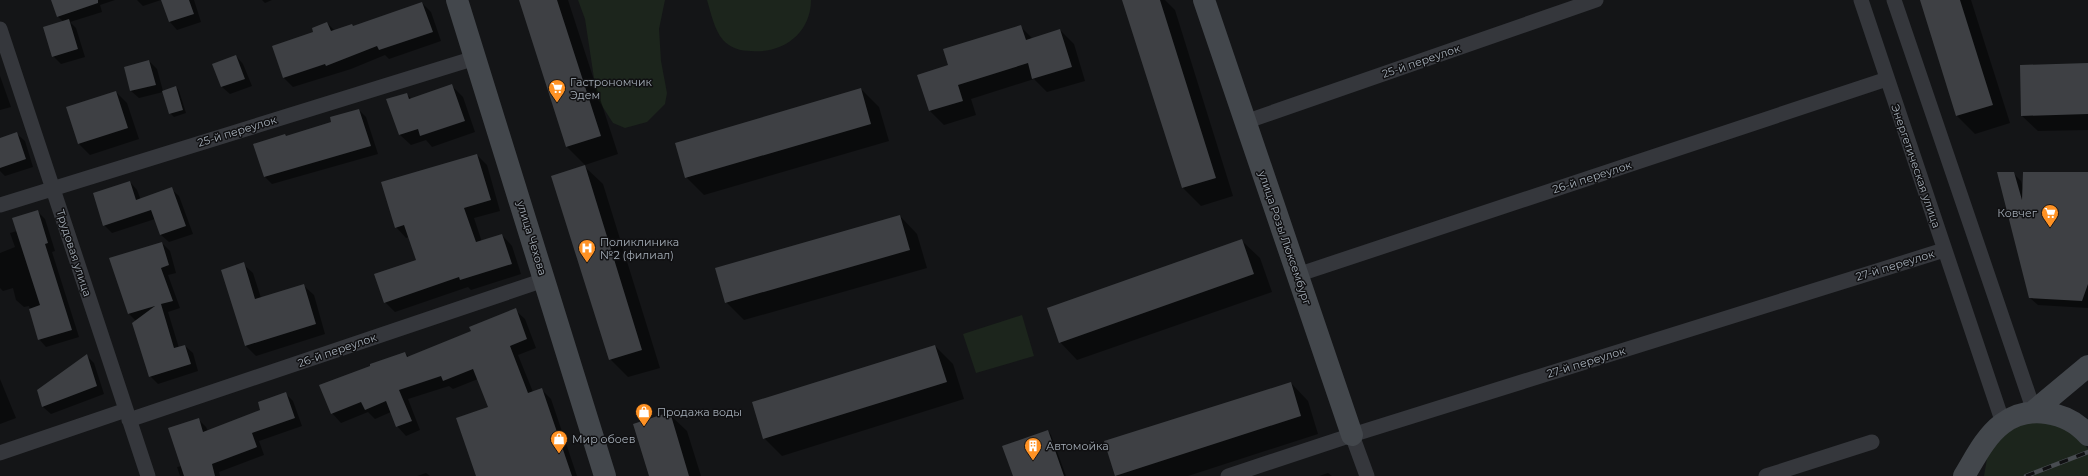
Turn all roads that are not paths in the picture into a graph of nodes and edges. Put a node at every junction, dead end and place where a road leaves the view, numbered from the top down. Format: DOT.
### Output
graph roads {
  1 [pos="457,0"];
  2 [pos="1204,0"];
  3 [pos="1596,0"];
  4 [pos="1861,0"];
  5 [pos="1894,0"];
  6 [pos="0,29"];
  7 [pos="475,58"];
  8 [pos="1887,79"];
  9 [pos="1245,122"];
  10 [pos="52,188"];
  11 [pos="0,205"];
  12 [pos="1944,250"];
  13 [pos="1297,275"];
  14 [pos="544,280"];
  15 [pos="2088,366"];
  16 [pos="2034,412"];
  17 [pos="128,415"];
  18 [pos="2003,423"];
  19 [pos="1352,435"];
  20 [pos="2088,435"];
  21 [pos="1872,442"];
  22 [pos="1984,444"];
  23 [pos="0,453"];
  24 [pos="148,476"];
  25 [pos="605,476"];
  26 [pos="1228,476"];
  27 [pos="1367,476"];
  28 [pos="1766,476"];
  29 [pos="1964,476"];
  30 [pos="1975,476"];
  1 -- 7 [label="main road, улица Чехова"];
  2 -- 9 [label="main road, улица Розы Люксембург"];
  3 -- 9 [label="street, 25-й переулок"];
  4 -- 8 [label="street, Энергетическая улица"];
  5 -- 16 [label="street"];
  6 -- 10 [label="street, Трудовая улица"];
  7 -- 10 [label="street, 25-й переулок"];
  7 -- 14 [label="main road, улица Чехова"];
  8 -- 12 [label="street, Энергетическая улица"];
  8 -- 13 [label="street, 26-й переулок"];
  9 -- 13 [label="main road, улица Розы Люксембург"];
  10 -- 11 [label="street, 25-й переулок"];
  10 -- 17 [label="street, Трудовая улица"];
  12 -- 18 [label="street, Энергетическая улица"];
  12 -- 19 [label="street, 27-й переулок"];
  13 -- 19 [label="main road, улица Розы Люксембург"];
  14 -- 17 [label="street, 26-й переулок"];
  14 -- 25 [label="main road, улица Чехова"];
  15 -- 16 [label="main road"];
  16 -- 18 [label="main road"];
  16 -- 20 [label="main road"];
  17 -- 23 [label="street, 26-й переулок"];
  17 -- 24 [label="street, Трудовая улица"];
  18 -- 22 [label="main road"];
  19 -- 26 [label="street, 27-й переулок"];
  19 -- 27 [label="street, улица Розы Люксембург"];
  21 -- 28 [label="street"];
  22 -- 29 [label="main road"];
  22 -- 30 [label="main road"];
}
